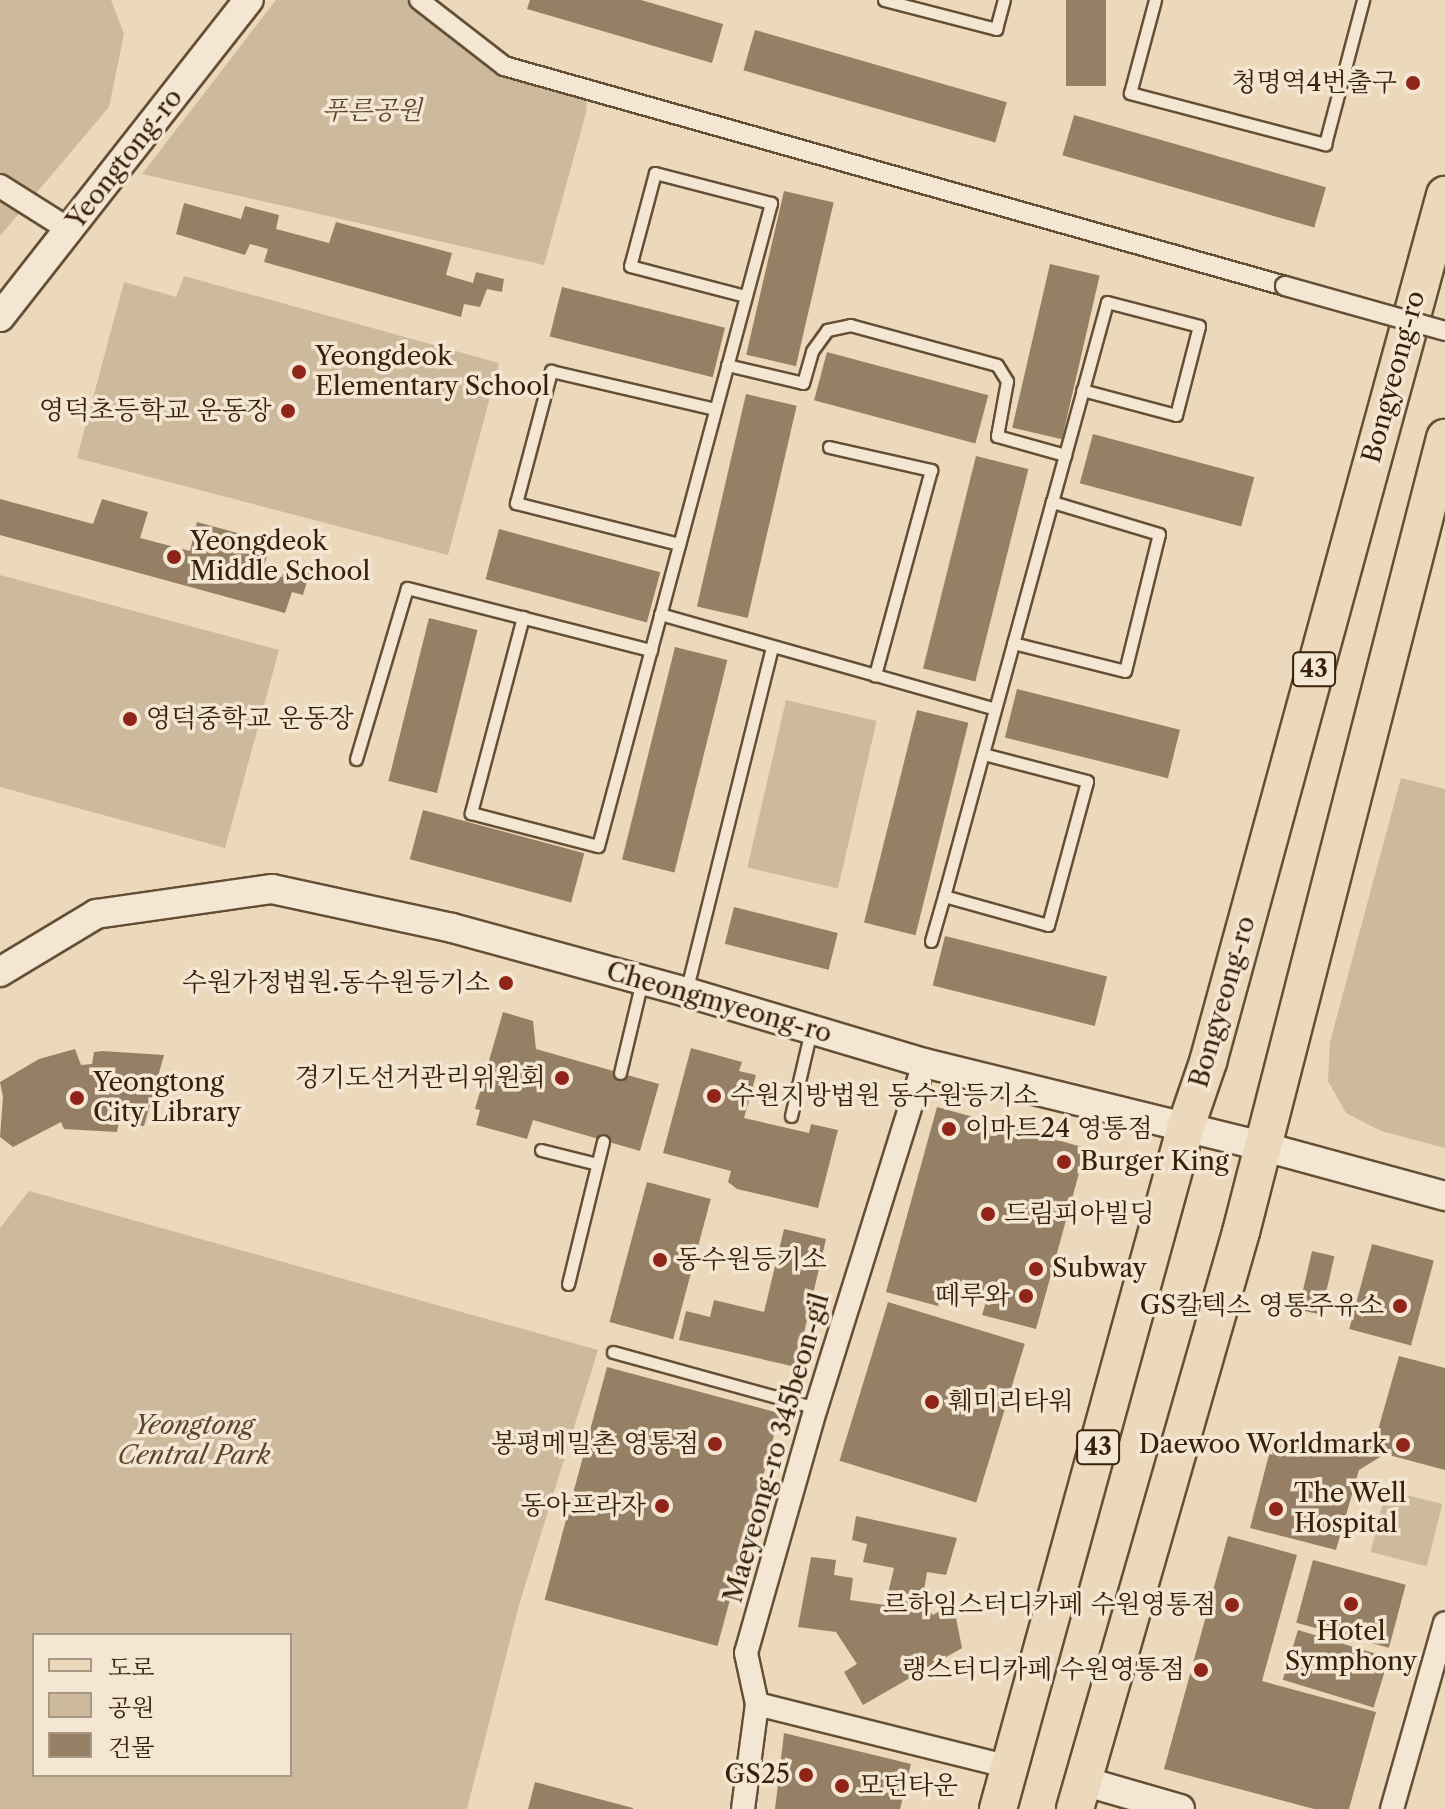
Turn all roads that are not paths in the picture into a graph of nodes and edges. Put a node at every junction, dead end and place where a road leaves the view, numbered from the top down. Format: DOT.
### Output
graph roads {
  1 [pos="249,0"];
  2 [pos="419,0"];
  3 [pos="884,0"];
  4 [pos="1004,0"];
  5 [pos="1155,0"];
  6 [pos="1363,0"];
  7 [pos="0,186"];
  8 [pos="1445,195"];
  9 [pos="70,230"];
  10 [pos="745,296"];
  11 [pos="0,317"];
  12 [pos="1445,331"];
  13 [pos="727,365"];
  14 [pos="1082,390"];
  15 [pos="715,409"];
  16 [pos="1445,438"];
  17 [pos="829,447"];
  18 [pos="1065,455"];
  19 [pos="1052,502"];
  20 [pos="679,544"];
  21 [pos="660,614"];
  22 [pos="523,617"];
  23 [pos="1013,643"];
  24 [pos="772,647"];
  25 [pos="651,650"];
  26 [pos="875,675"];
  27 [pos="995,709"];
  28 [pos="983,754"];
  29 [pos="356,759"];
  30 [pos="944,896"];
  31 [pos="931,941"];
  32 [pos="0,972"];
  33 [pos="643,980"];
  34 [pos="686,992"];
  35 [pos="811,1030"];
  36 [pos="924,1063"];
  37 [pos="620,1073"];
  38 [pos="791,1116"];
  39 [pos="1186,1126"];
  40 [pos="603,1141"];
  41 [pos="1261,1146"];
  42 [pos="541,1150"];
  43 [pos="597,1164"];
  44 [pos="1445,1196"];
  45 [pos="568,1284"];
  46 [pos="613,1352"];
  47 [pos="816,1408"];
  48 [pos="1445,1623"];
  49 [pos="757,1704"];
  50 [pos="1009,1767"];
  51 [pos="1079,1795"];
  52 [pos="743,1809"];
  53 [pos="998,1809"];
  54 [pos="1180,1809"];
  55 [pos="1392,1809"];
  1 -- 9 [label="street, Yeongtong-ro"];
  2 -- 12 [label="street, bridge"];
  3 -- 4 [label="lane"];
  5 -- 6 [label="lane"];
  7 -- 9 [label="street"];
  8 -- 39 [label="main road, Bongyeong-ro / 43"];
  9 -- 11 [label="street, Yeongtong-ro"];
  10 -- 10 [label="lane"];
  10 -- 13 [label="lane"];
  13 -- 15 [label="lane"];
  13 -- 18 [label="lane"];
  14 -- 14 [label="lane"];
  14 -- 18 [label="lane"];
  15 -- 20 [label="lane"];
  15 -- 20 [label="lane"];
  16 -- 41 [label="main road"];
  17 -- 26 [label="lane"];
  18 -- 19 [label="lane"];
  19 -- 23 [label="lane"];
  19 -- 23 [label="lane"];
  20 -- 21 [label="lane"];
  21 -- 24 [label="lane"];
  21 -- 25 [label="lane"];
  22 -- 25 [label="lane"];
  22 -- 25 [label="lane"];
  22 -- 29 [label="lane"];
  23 -- 27 [label="lane"];
  24 -- 26 [label="lane"];
  24 -- 34 [label="lane"];
  26 -- 27 [label="lane"];
  27 -- 28 [label="lane"];
  28 -- 30 [label="lane"];
  28 -- 30 [label="lane"];
  30 -- 31 [label="lane"];
  32 -- 33 [label="street, Cheongmyeong-ro"];
  33 -- 34 [label="street, Cheongmyeong-ro"];
  33 -- 37 [label="lane"];
  34 -- 35 [label="street, Cheongmyeong-ro"];
  35 -- 36 [label="street, Cheongmyeong-ro"];
  35 -- 38 [label="lane"];
  36 -- 39 [label="street, Cheongmyeong-ro"];
  36 -- 47 [label="street, Maeyeong-ro 345beon-gil"];
  39 -- 41 [label="street, Cheongmyeong-ro"];
  39 -- 50 [label="main road, Bongyeong-ro / 43"];
  40 -- 43 [label="lane"];
  41 -- 44 [label="street, Cheongmyeong-ro"];
  41 -- 51 [label="main road"];
  42 -- 43 [label="lane"];
  43 -- 45 [label="lane"];
  46 -- 47 [label="lane"];
  47 -- 49 [label="street, Maeyeong-ro 345beon-gil"];
  48 -- 55 [label="street"];
  49 -- 50 [label="street"];
  49 -- 52 [label="street, Maeyeong-ro 345beon-gil"];
  50 -- 53 [label="main road, Bongyeong-ro / 43"];
  51 -- 54 [label="street"];
}
